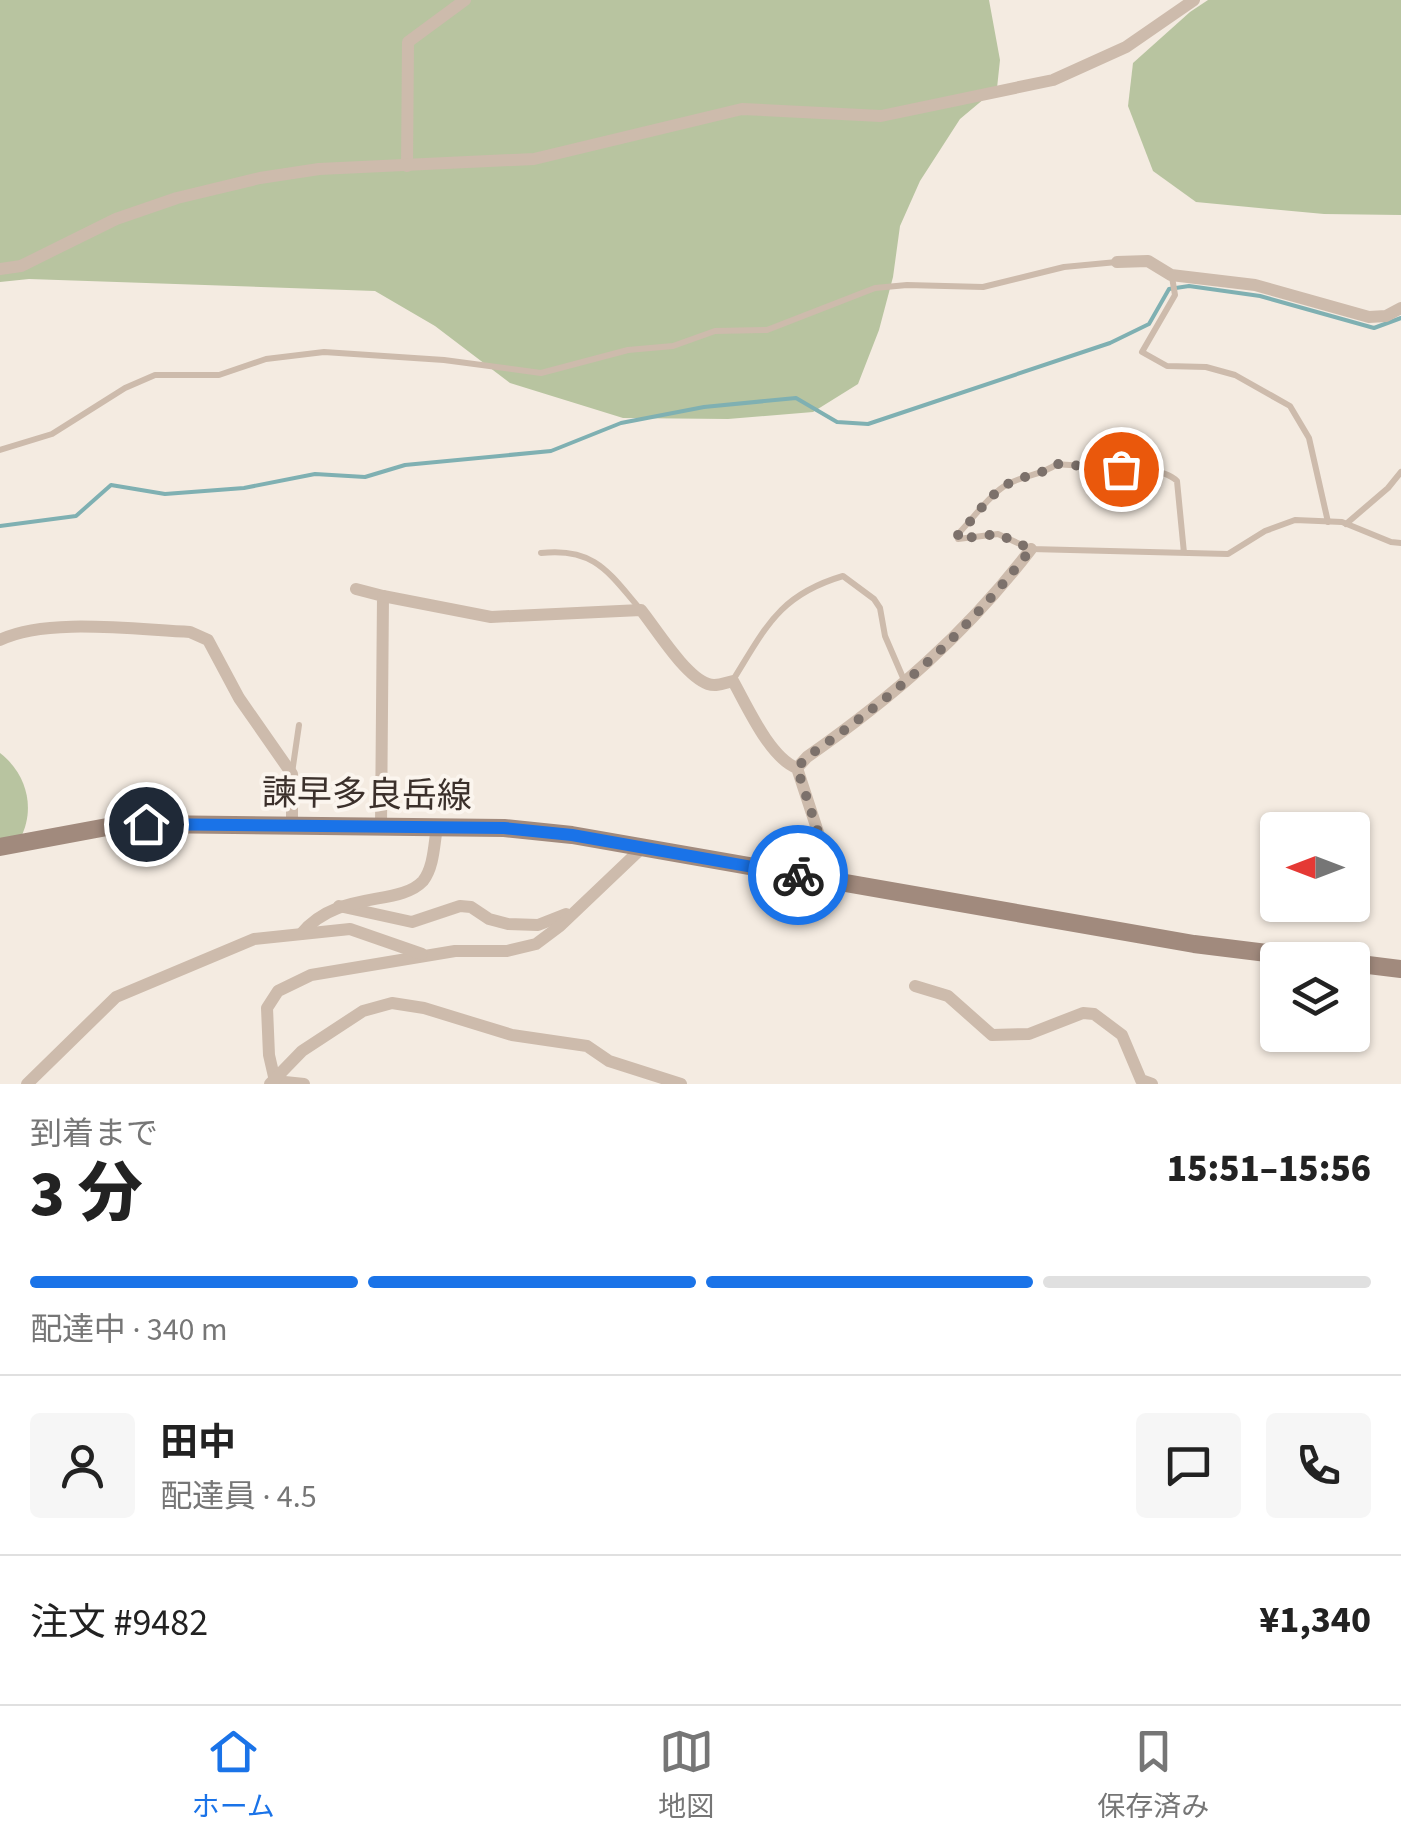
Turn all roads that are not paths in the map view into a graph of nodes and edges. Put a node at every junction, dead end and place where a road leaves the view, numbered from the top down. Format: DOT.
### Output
graph roads {
  1 [pos="464,0"];
  2 [pos="1194,0"];
  3 [pos="406,166"];
  4 [pos="1118,262"];
  5 [pos="0,269"];
  6 [pos="1172,277"];
  7 [pos="1401,308"];
  8 [pos="0,450"];
  9 [pos="1401,472"];
  10 [pos="1328,522"];
  11 [pos="1346,524"];
  12 [pos="1401,543"];
  13 [pos="1031,549"];
  14 [pos="541,553"];
  15 [pos="1184,553"];
  16 [pos="356,589"];
  17 [pos="383,596"];
  18 [pos="641,610"];
  19 [pos="0,640"];
  20 [pos="733,681"];
  21 [pos="905,683"];
  22 [pos="300,726"];
  23 [pos="797,768"];
  24 [pos="292,774"];
  25 [pos="292,825"];
  26 [pos="381,826"];
  27 [pos="437,827"];
  28 [pos="0,847"];
  29 [pos="643,848"];
  30 [pos="834,881"];
  31 [pos="339,906"];
  32 [pos="580,908"];
  33 [pos="301,934"];
  34 [pos="1260,952"];
  35 [pos="427,956"];
  36 [pos="1370,965"];
  37 [pos="1401,969"];
  38 [pos="915,986"];
  39 [pos="273,1083"];
  40 [pos="27,1084"];
  41 [pos="304,1084"];
  42 [pos="681,1084"];
  43 [pos="1152,1084"];
  1 -- 3 [label="street"];
  2 -- 3 [label="street"];
  3 -- 5 [label="street"];
  4 -- 6 [label="street"];
  4 -- 8 [label="lane"];
  6 -- 7 [label="street"];
  6 -- 10 [label="lane"];
  9 -- 11 [label="lane"];
  10 -- 11 [label="lane"];
  10 -- 15 [label="lane"];
  11 -- 12 [label="lane"];
  13 -- 15 [label="lane"];
  13 -- 15 [label="lane"];
  13 -- 21 [label="street"];
  14 -- 18 [label="lane"];
  16 -- 17 [label="street"];
  17 -- 18 [label="street"];
  17 -- 26 [label="street"];
  18 -- 20 [label="street"];
  19 -- 24 [label="street"];
  20 -- 21 [label="lane"];
  20 -- 23 [label="street"];
  21 -- 23 [label="street"];
  22 -- 24 [label="lane"];
  23 -- 30 [label="street"];
  24 -- 25 [label="street"];
  25 -- 26 [label="main road, 諫早多良岳線"];
  25 -- 28 [label="main road, 諫早多良岳線"];
  26 -- 27 [label="main road, 諫早多良岳線"];
  27 -- 29 [label="main road, 諫早多良岳線"];
  27 -- 31 [label="street"];
  29 -- 30 [label="main road, 諫早多良岳線"];
  29 -- 32 [label="street"];
  30 -- 34 [label="main road, 諫早多良岳線"];
  31 -- 32 [label="street"];
  31 -- 33 [label="street"];
  32 -- 35 [label="street"];
  33 -- 35 [label="street"];
  33 -- 40 [label="street"];
  35 -- 39 [label="street"];
  36 -- 37 [label="main road"];
  38 -- 43 [label="street"];
  39 -- 41 [label="street"];
  39 -- 42 [label="street"];
}
